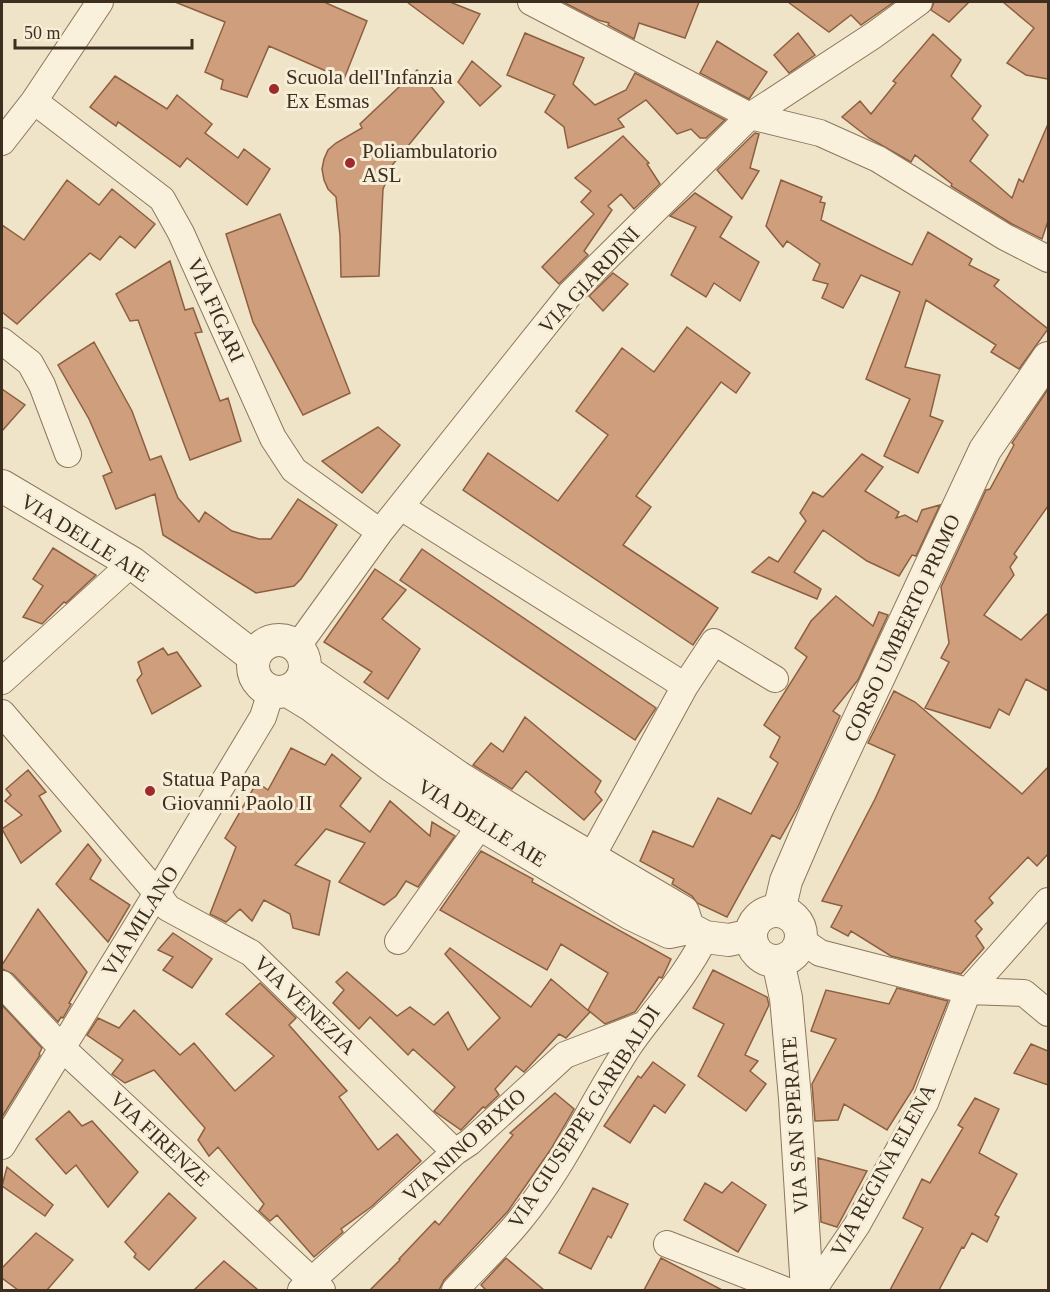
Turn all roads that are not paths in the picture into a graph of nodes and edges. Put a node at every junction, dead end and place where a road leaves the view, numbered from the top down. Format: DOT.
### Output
graph roads {
  1 [pos="100,2"];
  2 [pos="531,2"];
  3 [pos="919,2"];
  4 [pos="34,100"];
  5 [pos="750,116"];
  6 [pos="2,142"];
  7 [pos="1048,259"];
  8 [pos="2,341"];
  9 [pos="1048,358"];
  10 [pos="68,454"];
  11 [pos="2,486"];
  12 [pos="401,507"];
  13 [pos="380,532"];
  14 [pos="132,563"];
  15 [pos="254,657"];
  16 [pos="290,675"];
  17 [pos="776,679"];
  18 [pos="2,681"];
  19 [pos="685,686"];
  20 [pos="2,713"];
  21 [pos="489,813"];
  22 [pos="591,858"];
  23 [pos="158,893"];
  24 [pos="1048,901"];
  25 [pos="779,911"];
  26 [pos="696,933"];
  27 [pos="751,935"];
  28 [pos="398,940"];
  29 [pos="801,940"];
  30 [pos="778,961"];
  31 [pos="2,984"];
  32 [pos="968,991"];
  33 [pos="1048,1013"];
  34 [pos="643,1025"];
  35 [pos="62,1048"];
  36 [pos="2,1146"];
  37 [pos="455,1152"];
  38 [pos="667,1245"];
  39 [pos="311,1287"];
  40 [pos="455,1290"];
  41 [pos="784,1290"];
  42 [pos="807,1290"];
  43 [pos="813,1290"];
  1 -- 4 [label="street"];
  2 -- 5 [label="street"];
  3 -- 5 [label="street, VIA GIARDINI"];
  4 -- 6 [label="street"];
  4 -- 13 [label="street, VIA FIGARI"];
  5 -- 7 [label="street"];
  5 -- 12 [label="street, VIA GIARDINI"];
  8 -- 10 [label="street"];
  9 -- 25 [label="street, CORSO UMBERTO PRIMO"];
  11 -- 14 [label="street, VIA DELLE AIE"];
  12 -- 13 [label="street, VIA GIARDINI"];
  12 -- 19 [label="street"];
  13 -- 16 [label="street, VIA GIARDINI"];
  14 -- 15 [label="street, VIA DELLE AIE"];
  14 -- 18 [label="street"];
  15 -- 16 [label="street"];
  15 -- 16 [label="street"];
  16 -- 21 [label="street, VIA DELLE AIE"];
  16 -- 23 [label="street, VIA MILANO"];
  17 -- 19 [label="street"];
  19 -- 22 [label="street"];
  20 -- 23 [label="street, VIA VENEZIA"];
  21 -- 22 [label="street, VIA DELLE AIE"];
  21 -- 26 [label="street, VIA DELLE AIE"];
  21 -- 28 [label="street"];
  22 -- 26 [label="street, VIA DELLE AIE"];
  23 -- 35 [label="street, VIA MILANO"];
  23 -- 37 [label="street, VIA VENEZIA"];
  24 -- 32 [label="street, VIA REGINA ELENA"];
  25 -- 27 [label="street"];
  25 -- 29 [label="street"];
  26 -- 27 [label="street, VIA DELLE AIE"];
  26 -- 34 [label="street, VIA GIUSEPPE GARIBALDI"];
  27 -- 30 [label="street"];
  29 -- 30 [label="street"];
  29 -- 32 [label="street"];
  30 -- 42 [label="street, VIA SAN SPERATE"];
  31 -- 35 [label="street, VIA FIRENZE"];
  32 -- 33 [label="street"];
  32 -- 43 [label="street, VIA REGINA ELENA"];
  34 -- 37 [label="street, VIA NINO BIXIO"];
  34 -- 40 [label="street, VIA GIUSEPPE GARIBALDI"];
  35 -- 36 [label="street, VIA MILANO"];
  35 -- 39 [label="street, VIA FIRENZE"];
  37 -- 39 [label="street, VIA NINO BIXIO"];
  38 -- 41 [label="street"];
}
